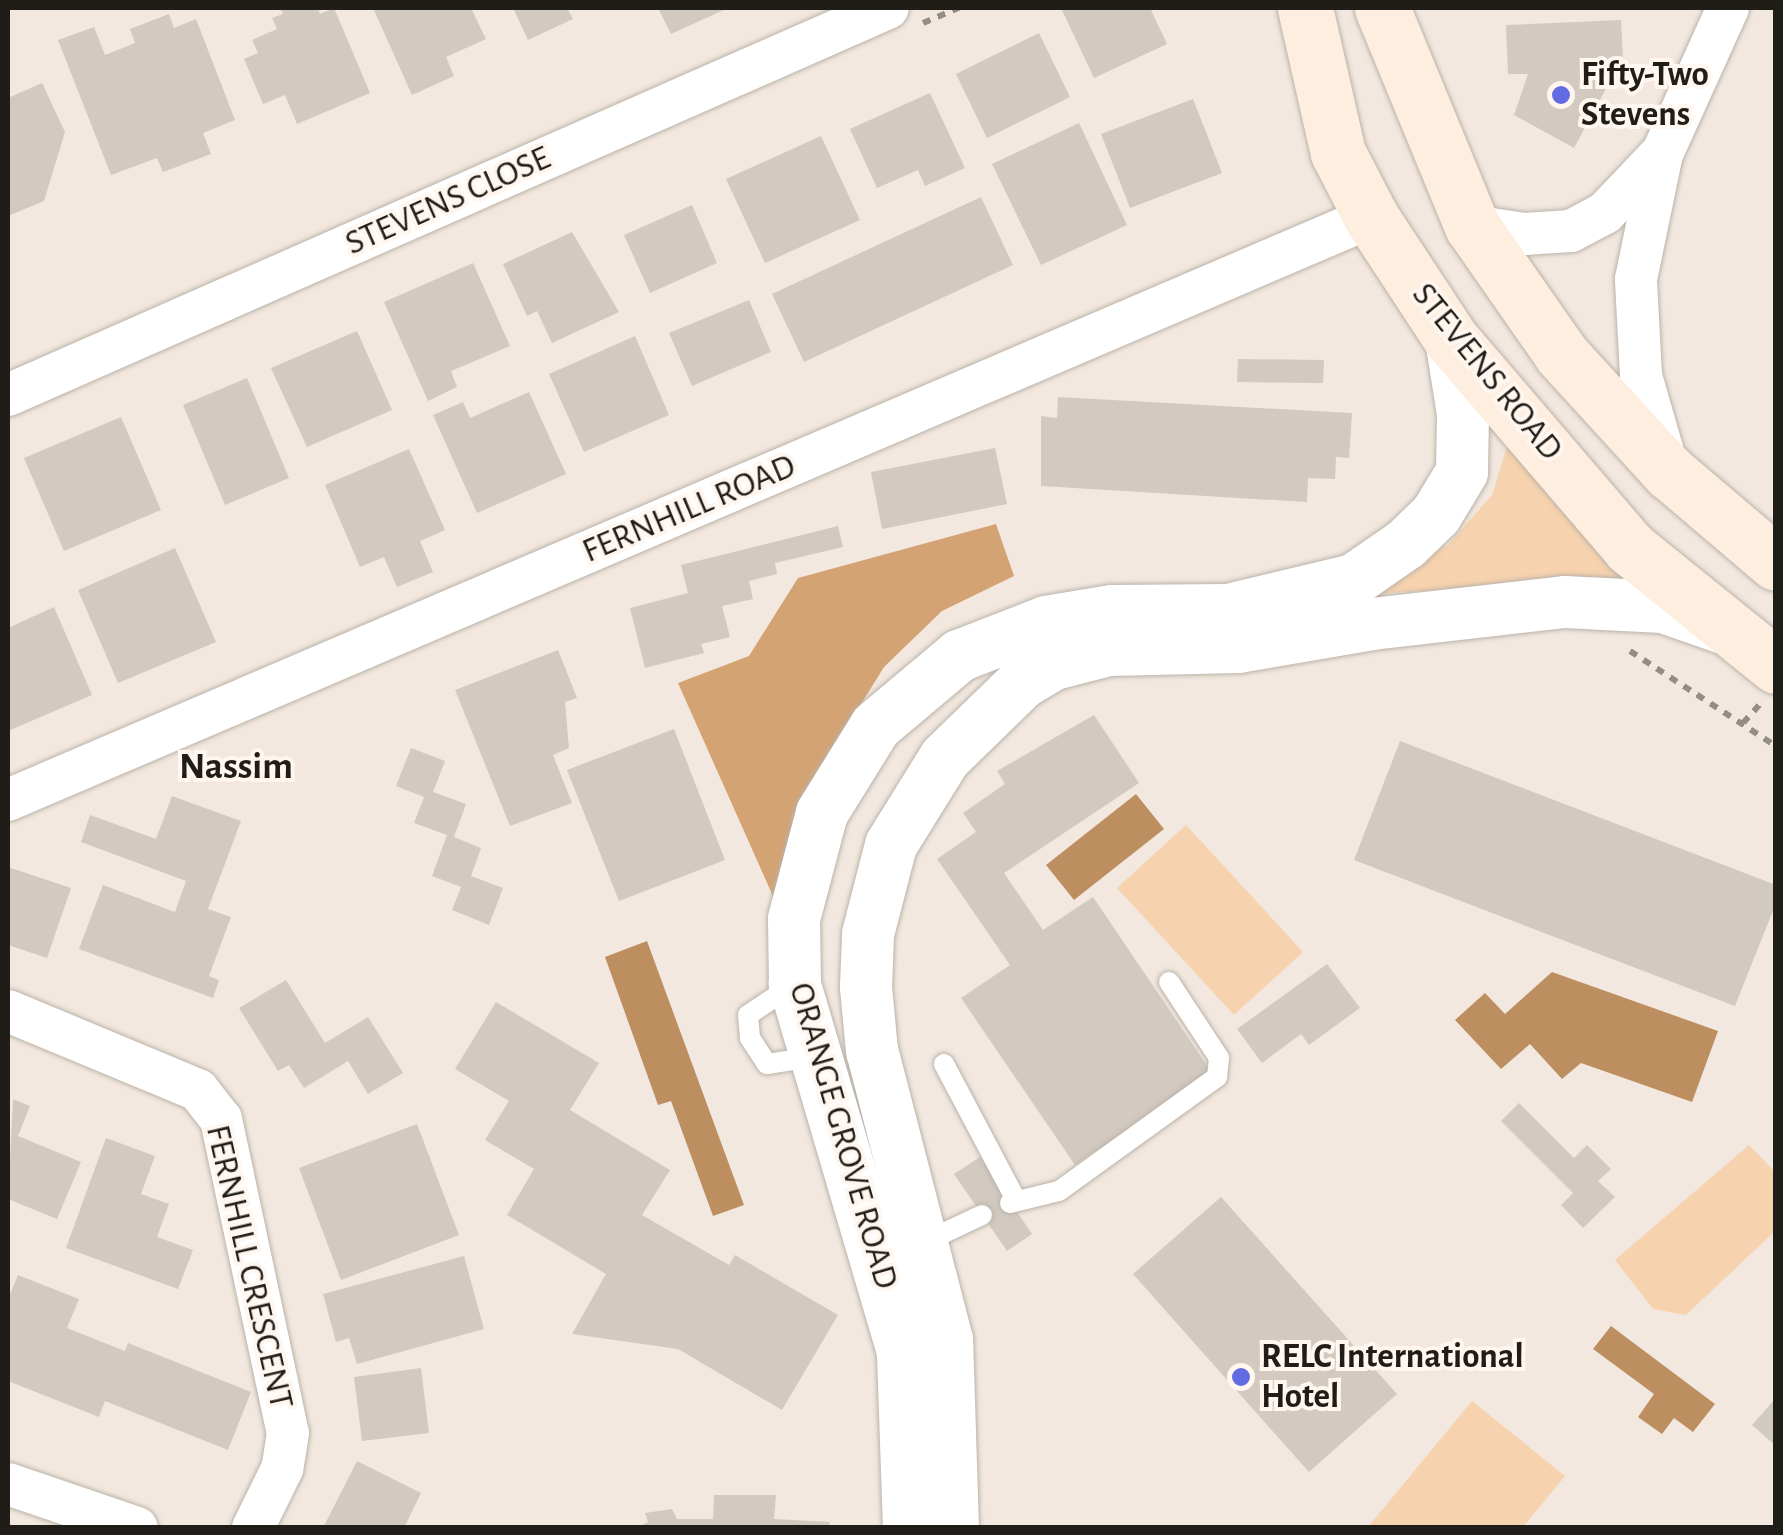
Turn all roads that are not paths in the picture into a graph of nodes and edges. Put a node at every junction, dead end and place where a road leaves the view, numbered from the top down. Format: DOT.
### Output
graph roads {
  1 [pos="888,8"];
  2 [pos="1305,8"];
  3 [pos="1382,8"];
  4 [pos="1728,8"];
  5 [pos="1662,154"];
  6 [pos="1371,218"];
  7 [pos="1472,226"];
  8 [pos="1452,338"];
  9 [pos="8,395"];
  10 [pos="1669,472"];
  11 [pos="1776,562"];
  12 [pos="1732,631"];
  13 [pos="1776,666"];
  14 [pos="8,800"];
  15 [pos="1169,982"];
  16 [pos="8,1010"];
  17 [pos="944,1064"];
  18 [pos="982,1215"];
  19 [pos="923,1242"];
  20 [pos="8,1484"];
  21 [pos="137,1528"];
  22 [pos="253,1528"];
  23 [pos="909,1528"];
  24 [pos="953,1528"];
  1 -- 9 [label="street, STEVENS CLOSE"];
  2 -- 6 [label="main road, STEVENS ROAD"];
  3 -- 7 [label="main road, STEVENS ROAD"];
  4 -- 5 [label="street"];
  5 -- 7 [label="street"];
  5 -- 10 [label="street"];
  6 -- 8 [label="main road, STEVENS ROAD"];
  6 -- 14 [label="street, FERNHILL ROAD"];
  7 -- 10 [label="main road, STEVENS ROAD"];
  8 -- 12 [label="main road, STEVENS ROAD"];
  8 -- 23 [label="street, ORANGE GROVE ROAD"];
  10 -- 11 [label="main road, STEVENS ROAD"];
  12 -- 13 [label="main road, STEVENS ROAD"];
  12 -- 19 [label="street, ORANGE GROVE ROAD"];
  15 -- 17 [label="lane"];
  16 -- 22 [label="street, FERNHILL CRESCENT"];
  18 -- 19 [label="lane"];
  19 -- 24 [label="street, ORANGE GROVE ROAD"];
  20 -- 21 [label="street"];
}
